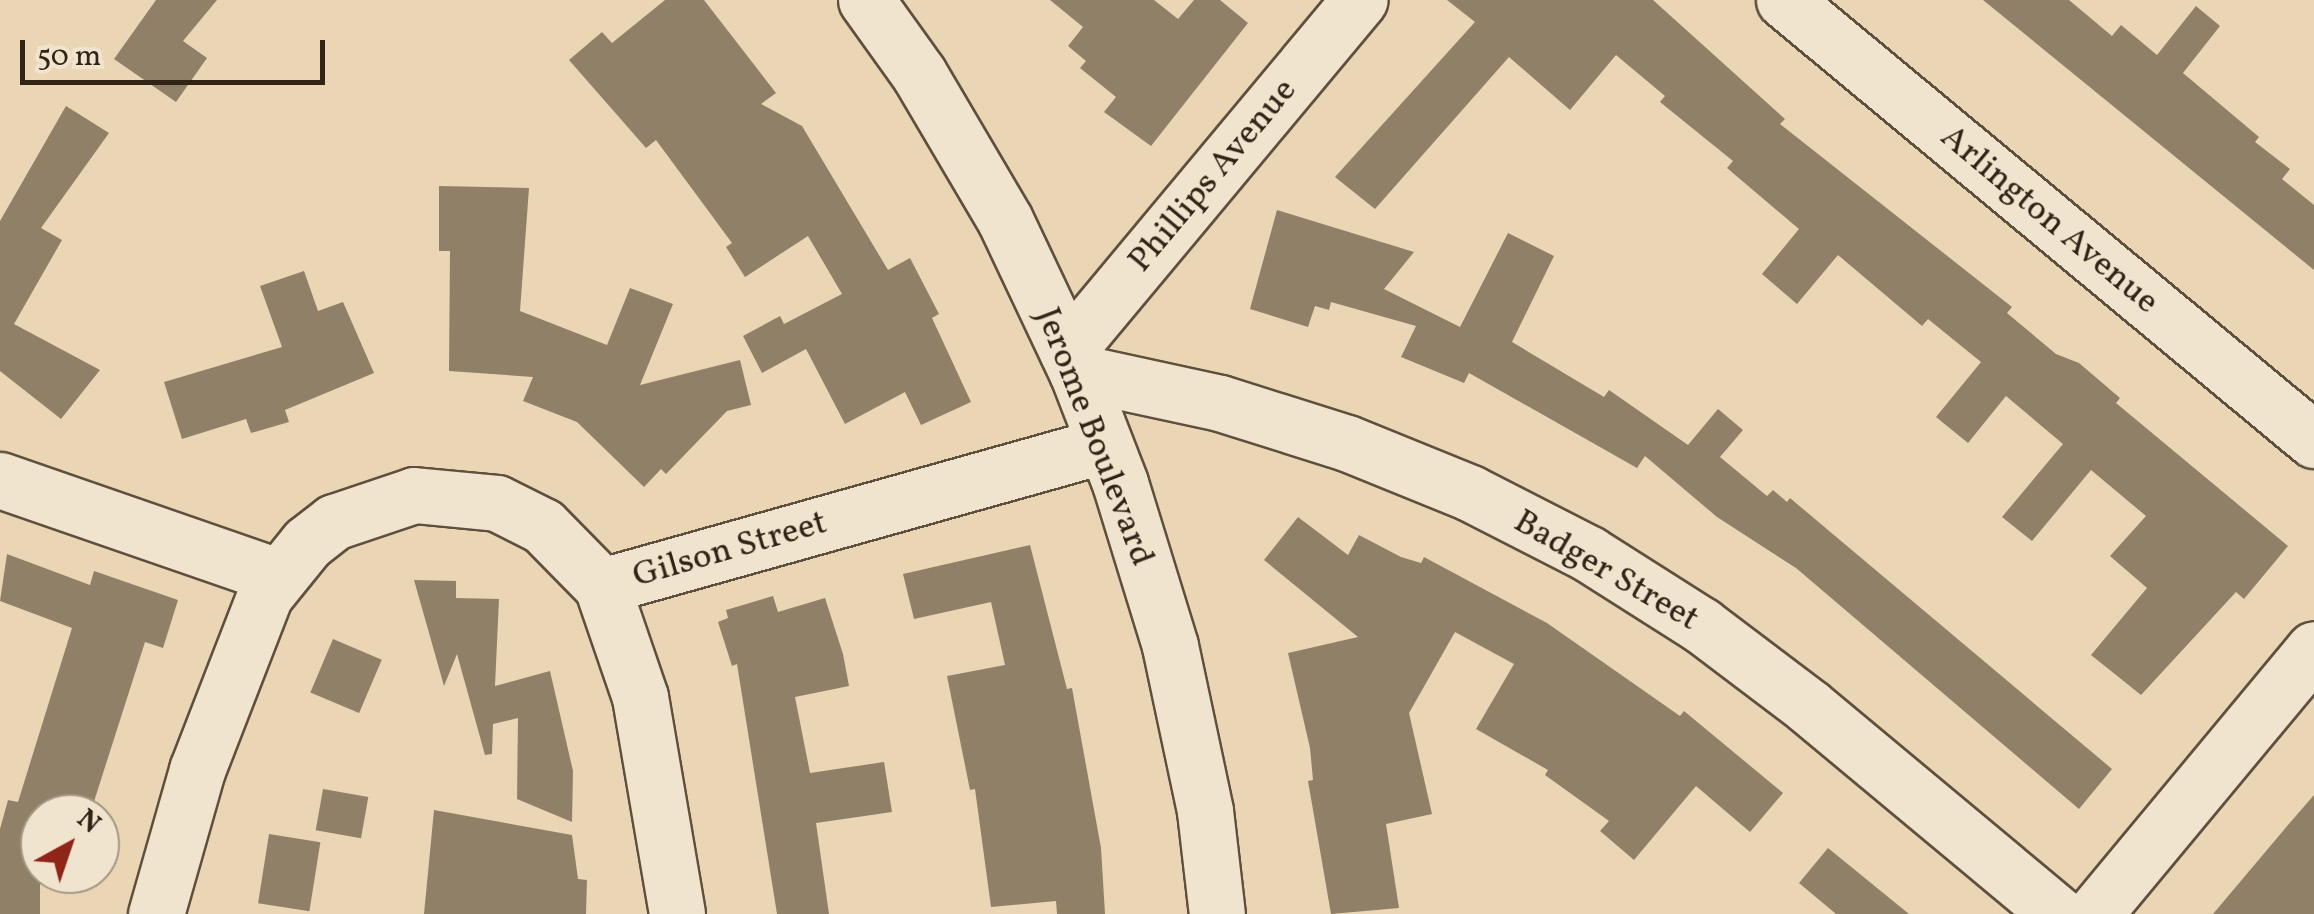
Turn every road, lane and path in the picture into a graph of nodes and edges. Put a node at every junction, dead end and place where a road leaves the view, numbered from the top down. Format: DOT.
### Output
graph roads {
  1 [pos="866,0"];
  2 [pos="1359,0"];
  3 [pos="1784,0"];
  4 [pos="1072,362"];
  5 [pos="2314,440"];
  6 [pos="1105,445"];
  7 [pos="0,480"];
  8 [pos="277,576"];
  9 [pos="602,586"];
  10 [pos="2314,649"];
  11 [pos="156,914"];
  12 [pos="678,914"];
  13 [pos="1217,914"];
  14 [pos="2058,914"];
  15 [pos="2094,914"];
  1 -- 4 [label="street, Jerome Boulevard"];
  2 -- 4 [label="street, Phillips Avenue"];
  3 -- 5 [label="street, Arlington Avenue"];
  4 -- 6 [label="street, Jerome Boulevard"];
  4 -- 14 [label="street, Badger Street"];
  6 -- 9 [label="street, Gilson Street"];
  6 -- 13 [label="street, Jerome Boulevard"];
  7 -- 8 [label="street"];
  8 -- 9 [label="street, Gilson Street"];
  8 -- 11 [label="street"];
  9 -- 12 [label="street"];
  10 -- 15 [label="street"];
}
